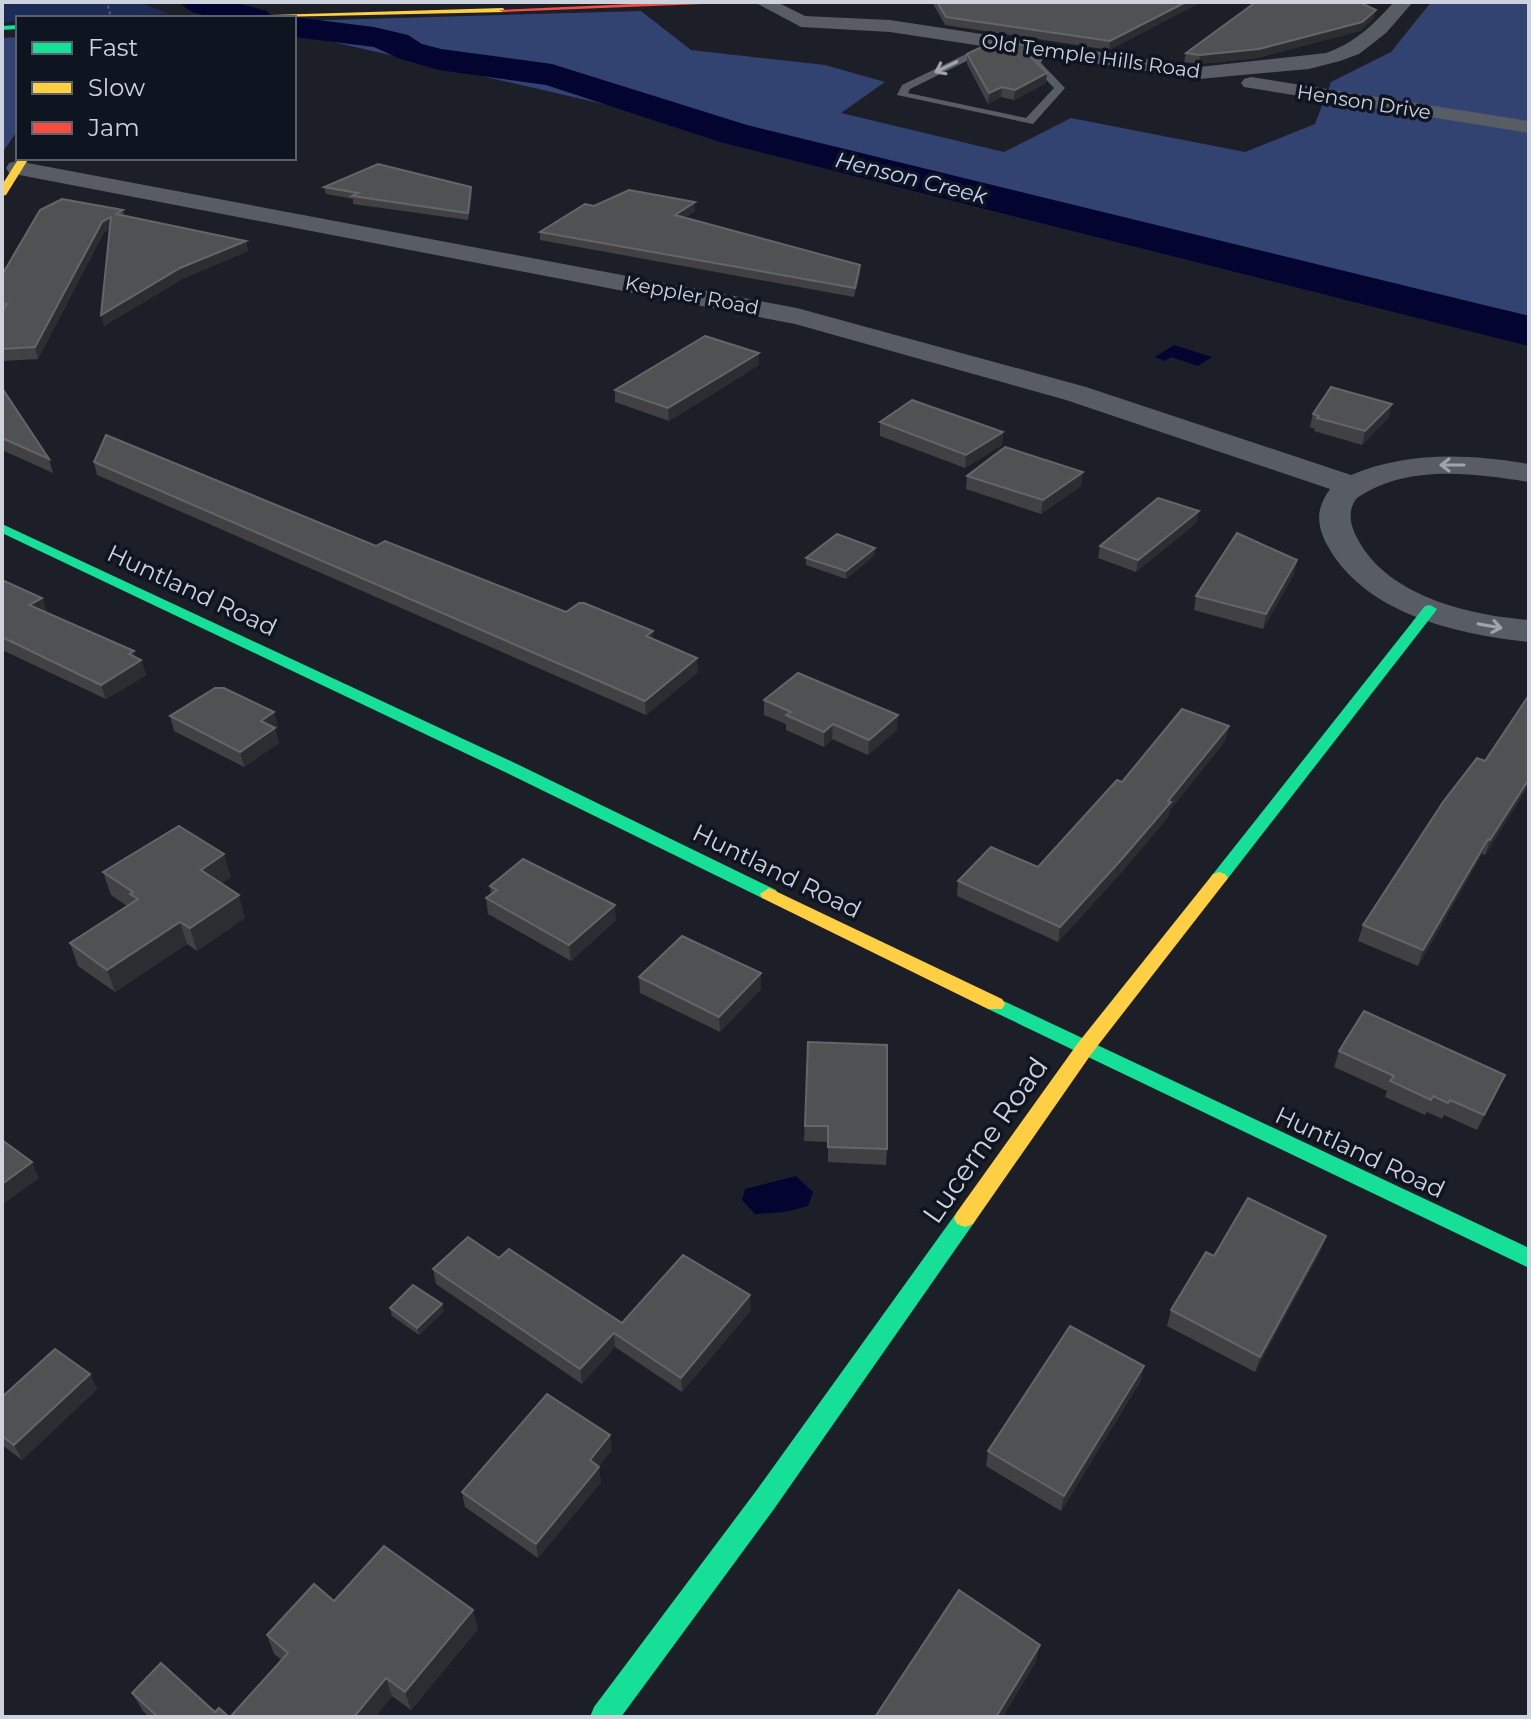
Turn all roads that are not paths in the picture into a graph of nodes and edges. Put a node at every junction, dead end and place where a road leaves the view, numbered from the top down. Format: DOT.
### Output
graph roads {
  1 [pos="749,2"];
  2 [pos="763,2"];
  3 [pos="1404,2"];
  4 [pos="650,4"];
  5 [pos="296,16"];
  6 [pos="994,43"];
  7 [pos="1352,50"];
  8 [pos="1042,51"];
  9 [pos="1199,73"];
  10 [pos="1307,93"];
  11 [pos="1529,127"];
  12 [pos="20,163"];
  13 [pos="2,193"];
  14 [pos="1529,473"];
  15 [pos="1351,486"];
  16 [pos="2,528"];
  17 [pos="1430,609"];
  18 [pos="1529,631"];
  19 [pos="1085,1048"];
  20 [pos="1529,1259"];
  21 [pos="604,1717"];
  1 -- 4 [label="street"];
  2 -- 6 [label="street, Old Temple Hills Road"];
  3 -- 7 [label="street, Old Temple Hills Road"];
  4 -- 5 [label="street"];
  6 -- 8 [label="street, Old Temple Hills Road"];
  6 -- 8 [label="lane, one-way"];
  7 -- 9 [label="street, Old Temple Hills Road"];
  7 -- 10 [label="street"];
  8 -- 9 [label="street, Old Temple Hills Road"];
  9 -- 10 [label="street, Henson Drive"];
  10 -- 11 [label="street, Henson Drive"];
  12 -- 13 [label="street"];
  12 -- 15 [label="street, Keppler Road"];
  14 -- 15 [label="street, one-way"];
  15 -- 17 [label="street"];
  16 -- 19 [label="street, Huntland Road"];
  17 -- 18 [label="street, one-way"];
  17 -- 19 [label="street, Lucerne Road"];
  19 -- 20 [label="street, Huntland Road"];
  19 -- 21 [label="street, Lucerne Road"];
}
